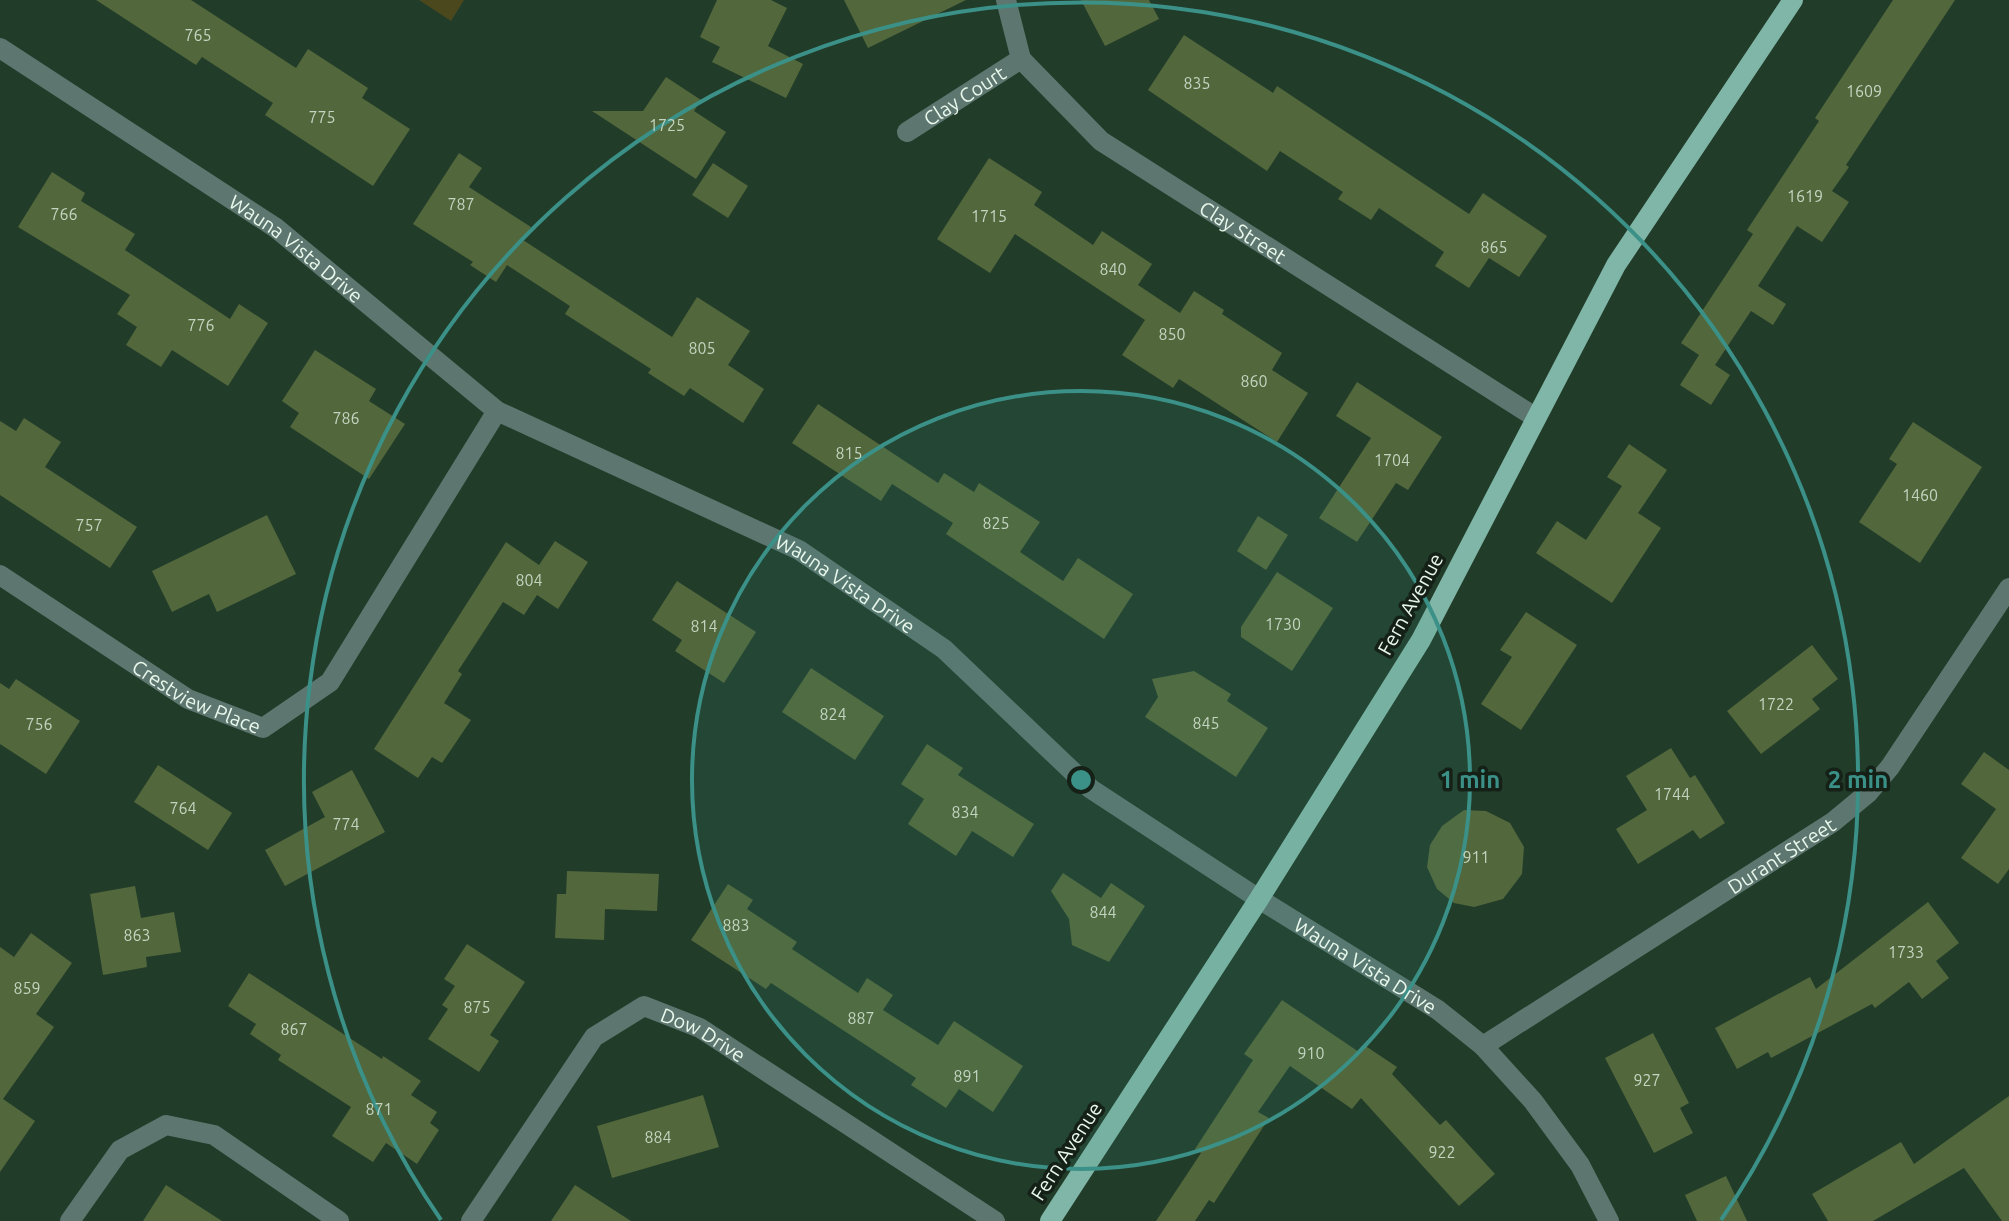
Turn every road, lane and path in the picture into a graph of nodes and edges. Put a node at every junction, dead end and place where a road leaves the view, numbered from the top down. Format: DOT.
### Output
graph roads {
  1 [pos="1006,0"];
  2 [pos="1793,0"];
  3 [pos="0,48"];
  4 [pos="1021,59"];
  5 [pos="907,132"];
  6 [pos="497,411"];
  7 [pos="1535,417"];
  8 [pos="0,575"];
  9 [pos="2009,588"];
  10 [pos="1259,899"];
  11 [pos="1483,1046"];
  12 [pos="70,1221"];
  13 [pos="339,1221"];
  14 [pos="471,1221"];
  15 [pos="995,1221"];
  16 [pos="1050,1221"];
  17 [pos="1609,1221"];
  1 -- 4 [label="street"];
  2 -- 7 [label="main road, Fern Avenue"];
  3 -- 6 [label="street, Wauna Vista Drive"];
  4 -- 5 [label="street, Clay Court"];
  4 -- 7 [label="street, Clay Street"];
  6 -- 8 [label="street, Crestview Place"];
  6 -- 10 [label="street, Wauna Vista Drive"];
  7 -- 10 [label="main road, Fern Avenue"];
  9 -- 11 [label="street, Durant Street"];
  10 -- 11 [label="street, Wauna Vista Drive"];
  10 -- 16 [label="main road, Fern Avenue"];
  11 -- 17 [label="street, Wauna Vista Drive"];
  12 -- 13 [label="street"];
  14 -- 15 [label="street, Dow Drive"];
}
